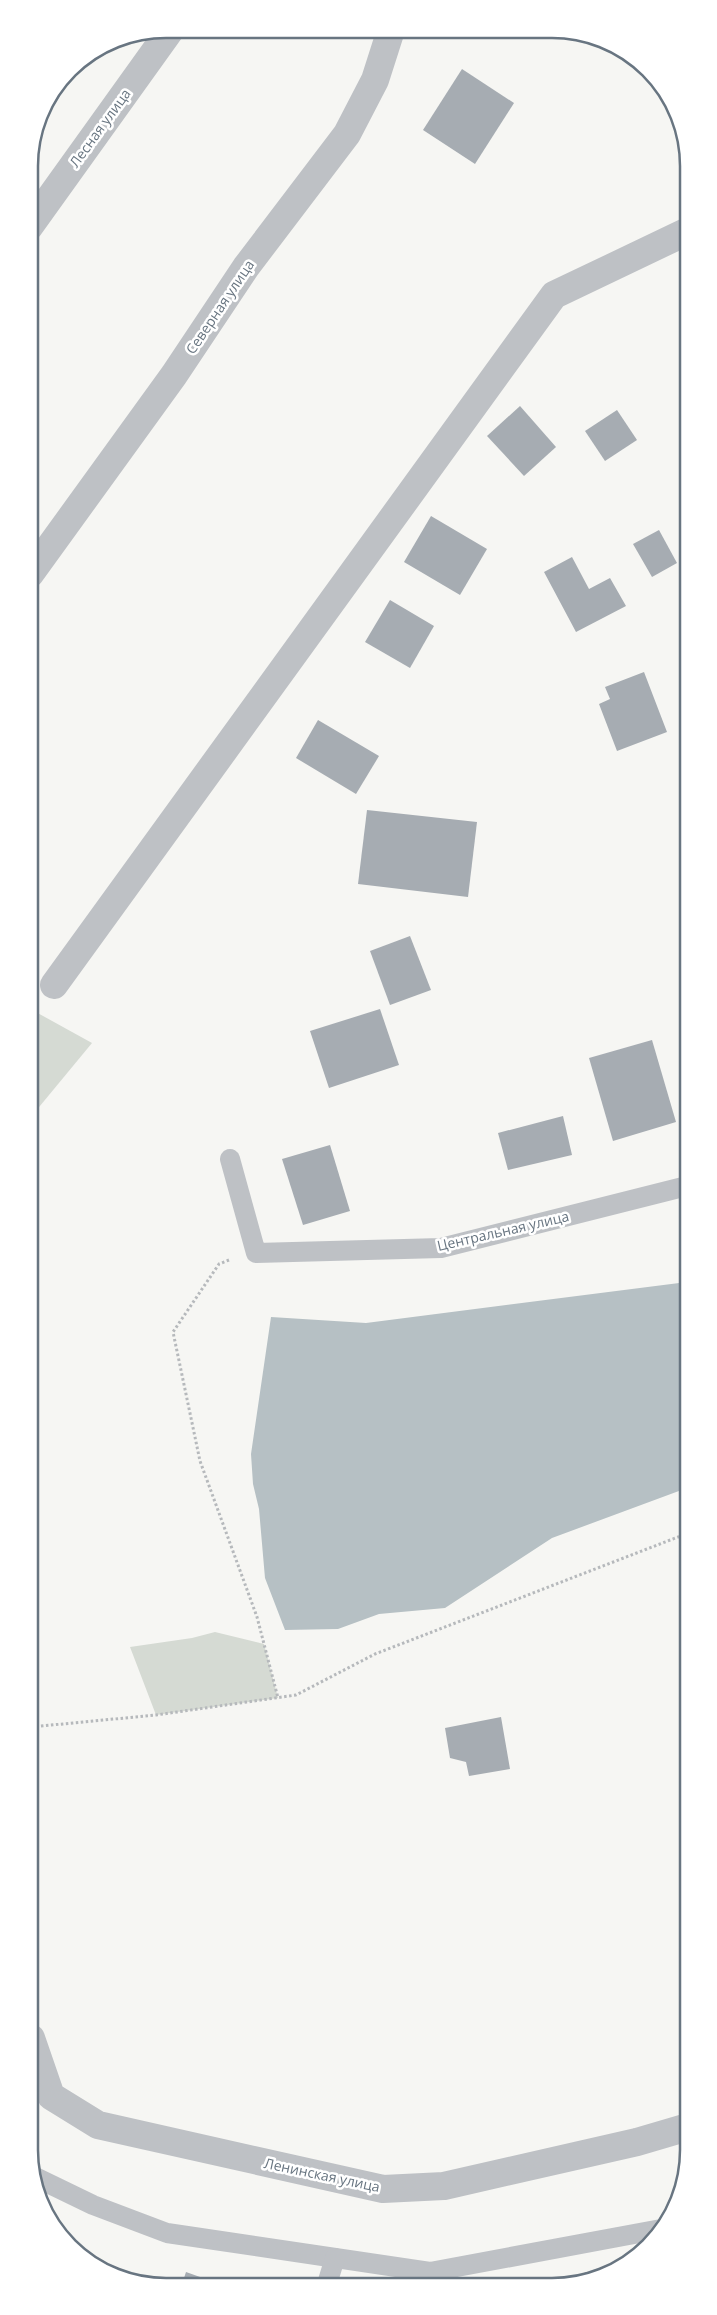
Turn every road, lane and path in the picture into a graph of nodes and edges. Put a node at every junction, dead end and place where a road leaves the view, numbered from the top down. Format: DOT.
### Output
graph roads {
  1 [pos="165,38"];
  2 [pos="388,38"];
  3 [pos="38,214"];
  4 [pos="680,235"];
  5 [pos="38,563"];
  6 [pos="54,985"];
  7 [pos="230,1159"];
  8 [pos="679,1188"];
  9 [pos="256,1252"];
  10 [pos="679,1537"];
  11 [pos="278,1698"];
  12 [pos="38,1727"];
  13 [pos="38,2057"];
  14 [pos="679,2130"];
  15 [pos="42,2180"];
  16 [pos="650,2231"];
  17 [pos="336,2258"];
  18 [pos="329,2278"];
  1 -- 3 [label="street, Лесная улица"];
  2 -- 5 [label="street, Северная улица"];
  4 -- 6 [label="street"];
  7 -- 9 [label="lane"];
  8 -- 9 [label="lane, Центральная улица"];
  9 -- 11 [label="path"];
  10 -- 11 [label="path"];
  11 -- 12 [label="path"];
  13 -- 14 [label="street, Ленинская улица"];
  15 -- 17 [label="lane"];
  16 -- 17 [label="lane"];
  17 -- 18 [label="lane"];
}
